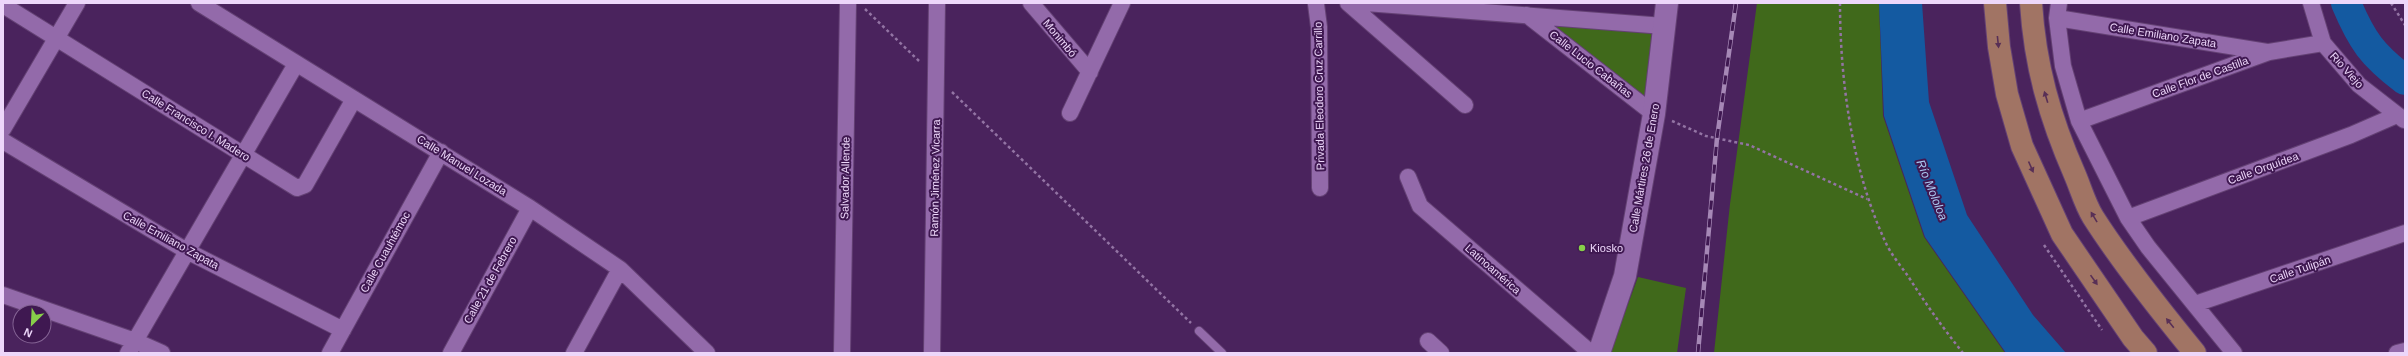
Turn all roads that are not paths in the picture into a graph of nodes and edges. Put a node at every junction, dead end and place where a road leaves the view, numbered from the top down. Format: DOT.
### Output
graph roads {
  1 [pos="77,3"];
  2 [pos="199,3"];
  3 [pos="848,3"];
  4 [pos="937,3"];
  5 [pos="1031,3"];
  6 [pos="1122,3"];
  7 [pos="1320,3"];
  8 [pos="1348,3"];
  9 [pos="1366,3"];
  10 [pos="1667,3"];
  11 [pos="1995,3"];
  12 [pos="2031,3"];
  13 [pos="2311,3"];
  14 [pos="3,6"];
  15 [pos="2058,11"];
  16 [pos="1527,15"];
  17 [pos="1664,26"];
  18 [pos="57,38"];
  19 [pos="2323,43"];
  20 [pos="2269,52"];
  21 [pos="296,64"];
  22 [pos="1090,72"];
  23 [pos="354,99"];
  24 [pos="1465,105"];
  25 [pos="1070,113"];
  26 [pos="1654,114"];
  27 [pos="2401,118"];
  28 [pos="2079,121"];
  29 [pos="3,129"];
  30 [pos="3,142"];
  31 [pos="441,152"];
  32 [pos="243,155"];
  33 [pos="1408,177"];
  34 [pos="1320,188"];
  35 [pos="530,208"];
  36 [pos="2128,218"];
  37 [pos="2405,233"];
  38 [pos="187,251"];
  39 [pos="620,269"];
  40 [pos="3,295"];
  41 [pos="2195,304"];
  42 [pos="343,330"];
  43 [pos="1199,331"];
  44 [pos="1428,341"];
  45 [pos="132,347"];
  46 [pos="2405,351"];
  47 [pos="703,352"];
  48 [pos="162,353"];
  49 [pos="330,353"];
  50 [pos="451,353"];
  51 [pos="574,353"];
  52 [pos="842,353"];
  53 [pos="932,353"];
  54 [pos="1222,353"];
  55 [pos="1441,353"];
  56 [pos="1591,353"];
  57 [pos="1600,353"];
  58 [pos="2146,353"];
  59 [pos="2195,353"];
  60 [pos="2234,353"];
  61 [pos="2397,353"];
  1 -- 18 [label="street"];
  2 -- 21 [label="street, Calle Manuel Lozada"];
  3 -- 52 [label="street, Salvador Allende"];
  4 -- 53 [label="street, Ramón Jiménez Vicarra"];
  5 -- 22 [label="street, Monimbó"];
  6 -- 22 [label="street"];
  7 -- 34 [label="street, Privada Eleodoro Cruz Carrillo"];
  8 -- 24 [label="street"];
  9 -- 16 [label="street, Calle Lucio Cabañas"];
  10 -- 17 [label="street, Calle Mártires 26 de Enero"];
  11 -- 58 [label="main road, one-way"];
  59 -- 12 [label="main road, one-way"];
  13 -- 19 [label="street, Rio Viejo"];
  14 -- 18 [label="street, Calle Francisco I. Madero"];
  15 -- 20 [label="street, Calle Emiliano Zapata"];
  15 -- 28 [label="street"];
  16 -- 17 [label="street, Calle Lucio Cabañas"];
  16 -- 26 [label="street, Calle Lucio Cabañas"];
  17 -- 26 [label="street, Calle Mártires 26 de Enero"];
  18 -- 29 [label="street"];
  18 -- 32 [label="street, Calle Francisco I. Madero"];
  19 -- 20 [label="street, Calle Flor de Castilla"];
  19 -- 27 [label="street, Rio Viejo"];
  20 -- 28 [label="street, Calle Flor de Castilla"];
  21 -- 23 [label="street, Calle Manuel Lozada"];
  21 -- 32 [label="street"];
  22 -- 25 [label="street"];
  23 -- 31 [label="street, Calle Manuel Lozada"];
  23 -- 32 [label="street, Calle Francisco I. Madero"];
  26 -- 57 [label="street, Calle Mártires 26 de Enero"];
  27 -- 36 [label="street, Calle Orquídea"];
  28 -- 36 [label="street"];
  30 -- 38 [label="street, Calle Emiliano Zapata"];
  31 -- 35 [label="street, Calle Manuel Lozada"];
  31 -- 42 [label="street, Calle Cuauhtémoc"];
  32 -- 38 [label="street"];
  33 -- 56 [label="street, Latinoamérica"];
  35 -- 39 [label="street, Calle Manuel Lozada"];
  35 -- 50 [label="street, Calle 21 de Febrero"];
  36 -- 41 [label="street"];
  37 -- 41 [label="street, Calle Tulipán"];
  38 -- 42 [label="street, Calle Emiliano Zapata"];
  38 -- 45 [label="street"];
  39 -- 47 [label="street, Calle Manuel Lozada"];
  39 -- 51 [label="street"];
  40 -- 45 [label="street"];
  41 -- 60 [label="street"];
  42 -- 49 [label="street, Calle Cuauhtémoc"];
  43 -- 54 [label="lane"];
  44 -- 55 [label="street"];
  45 -- 48 [label="street"];
  46 -- 61 [label="street"];
}
